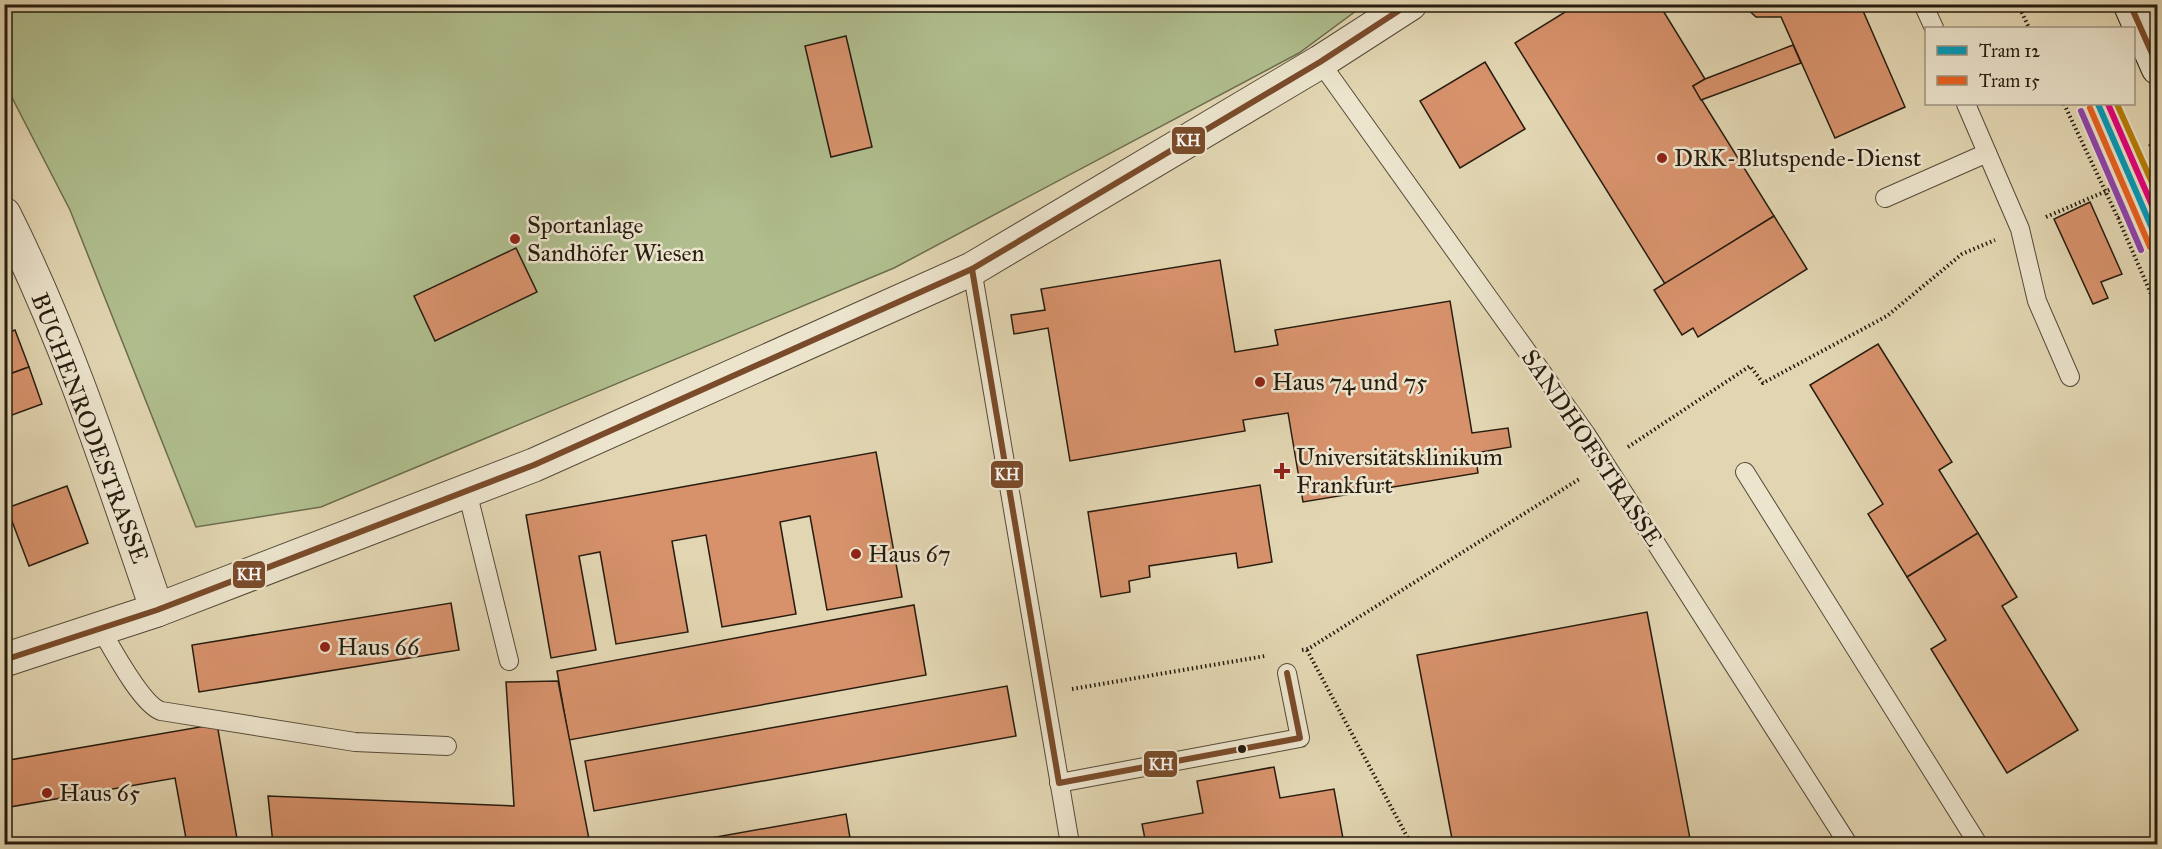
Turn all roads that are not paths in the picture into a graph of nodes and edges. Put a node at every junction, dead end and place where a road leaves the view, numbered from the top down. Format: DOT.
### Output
graph roads {
  1 [pos="1410,4"];
  2 [pos="1923,4"];
  3 [pos="2130,4"];
  4 [pos="1934,27"];
  5 [pos="1320,62"];
  6 [pos="2157,68"];
  7 [pos="1966,105"];
  8 [pos="1987,153"];
  9 [pos="1885,198"];
  10 [pos="4,214"];
  11 [pos="972,269"];
  12 [pos="2070,377"];
  13 [pos="1745,472"];
  14 [pos="467,491"];
  15 [pos="157,610"];
  16 [pos="100,628"];
  17 [pos="4,660"];
  18 [pos="509,661"];
  19 [pos="1287,673"];
  20 [pos="447,746"];
  21 [pos="1059,783"];
  22 [pos="1070,844"];
  23 [pos="1848,844"];
  24 [pos="1978,844"];
  1 -- 5 [label="street"];
  2 -- 4 [label="lane"];
  3 -- 6 [label="street"];
  5 -- 11 [label="street"];
  5 -- 23 [label="lane, SANDHOFSTRASSE"];
  7 -- 8 [label="lane"];
  8 -- 9 [label="lane"];
  8 -- 12 [label="lane"];
  10 -- 15 [label="street, BUCHENRODESTRASSE"];
  11 -- 14 [label="street"];
  11 -- 21 [label="lane"];
  13 -- 24 [label="lane"];
  14 -- 15 [label="street"];
  14 -- 18 [label="lane"];
  15 -- 16 [label="street"];
  16 -- 17 [label="street"];
  16 -- 20 [label="lane"];
  19 -- 21 [label="lane"];
  21 -- 22 [label="lane"];
}
